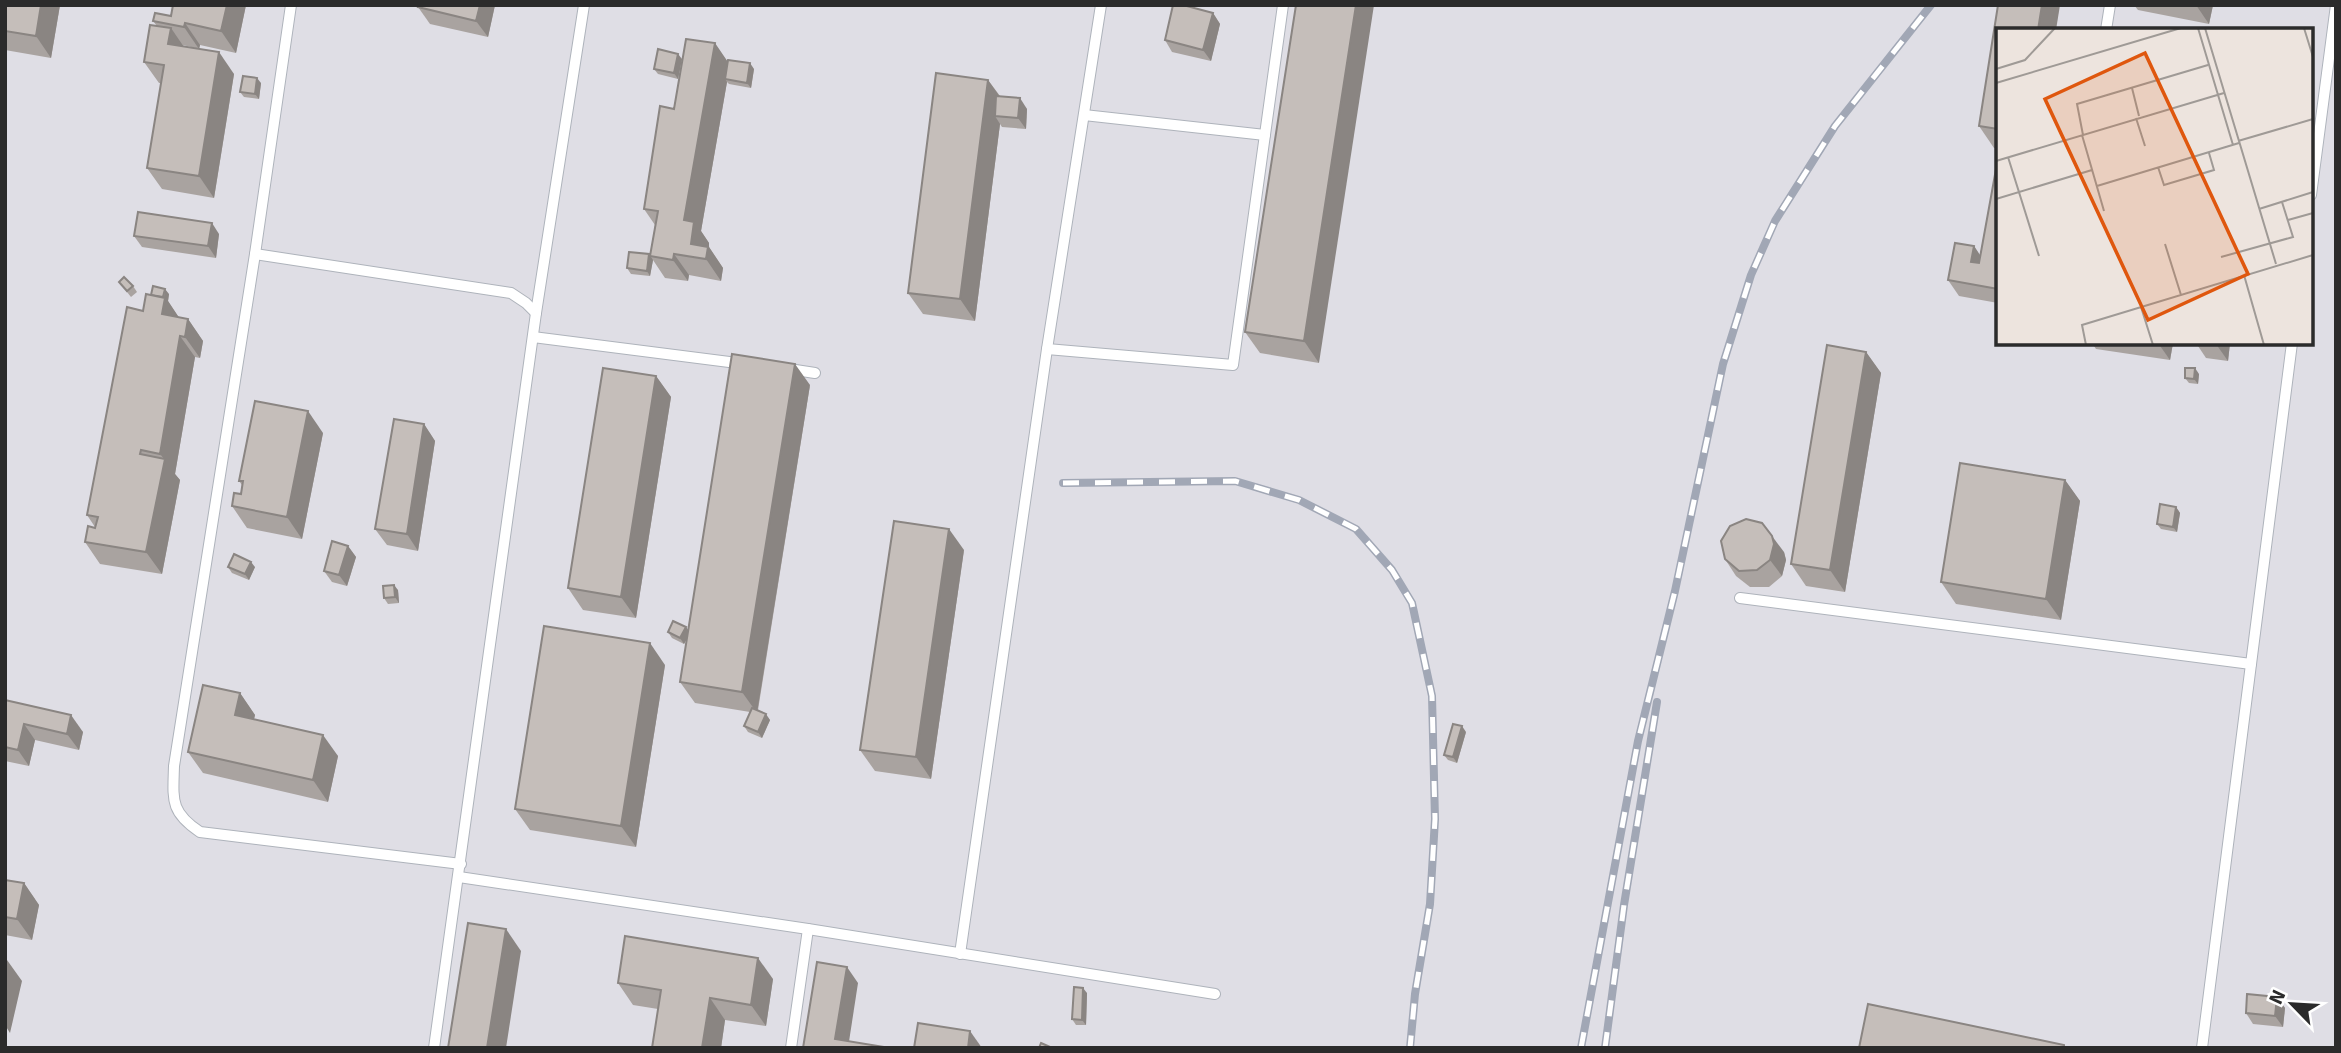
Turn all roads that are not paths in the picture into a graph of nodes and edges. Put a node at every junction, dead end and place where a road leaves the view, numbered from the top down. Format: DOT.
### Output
graph roads {
  1 [pos="291,5"];
  2 [pos="584,5"];
  3 [pos="1101,5"];
  4 [pos="1283,5"];
  5 [pos="2110,5"];
  6 [pos="2336,5"];
  7 [pos="2106,28"];
  8 [pos="2333,40"];
  9 [pos="1084,115"];
  10 [pos="1265,135"];
  11 [pos="2313,181"];
  12 [pos="255,254"];
  13 [pos="536,313"];
  14 [pos="533,337"];
  15 [pos="2292,345"];
  16 [pos="1047,349"];
  17 [pos="761,366"];
  18 [pos="775,368"];
  19 [pos="815,373"];
  20 [pos="1740,598"];
  21 [pos="2251,664"];
  22 [pos="461,864"];
  23 [pos="459,877"];
  24 [pos="808,929"];
  25 [pos="960,954"];
  26 [pos="1215,995"];
  27 [pos="434,1048"];
  28 [pos="791,1048"];
  29 [pos="2202,1048"];
  1 -- 12 [label="lane"];
  2 -- 13 [label="lane"];
  3 -- 9 [label="lane"];
  4 -- 10 [label="lane"];
  5 -- 7 [label="lane"];
  6 -- 8 [label="lane"];
  8 -- 11 [label="lane"];
  9 -- 10 [label="lane"];
  9 -- 16 [label="lane"];
  10 -- 16 [label="lane"];
  12 -- 13 [label="lane"];
  12 -- 22 [label="lane"];
  13 -- 14 [label="lane"];
  14 -- 17 [label="lane"];
  14 -- 22 [label="lane"];
  15 -- 21 [label="lane"];
  16 -- 25 [label="lane"];
  18 -- 19 [label="lane"];
  20 -- 21 [label="lane"];
  21 -- 29 [label="lane"];
  22 -- 23 [label="lane"];
  23 -- 24 [label="lane"];
  23 -- 27 [label="lane"];
  24 -- 25 [label="lane"];
  24 -- 28 [label="lane"];
  25 -- 26 [label="lane"];
}
